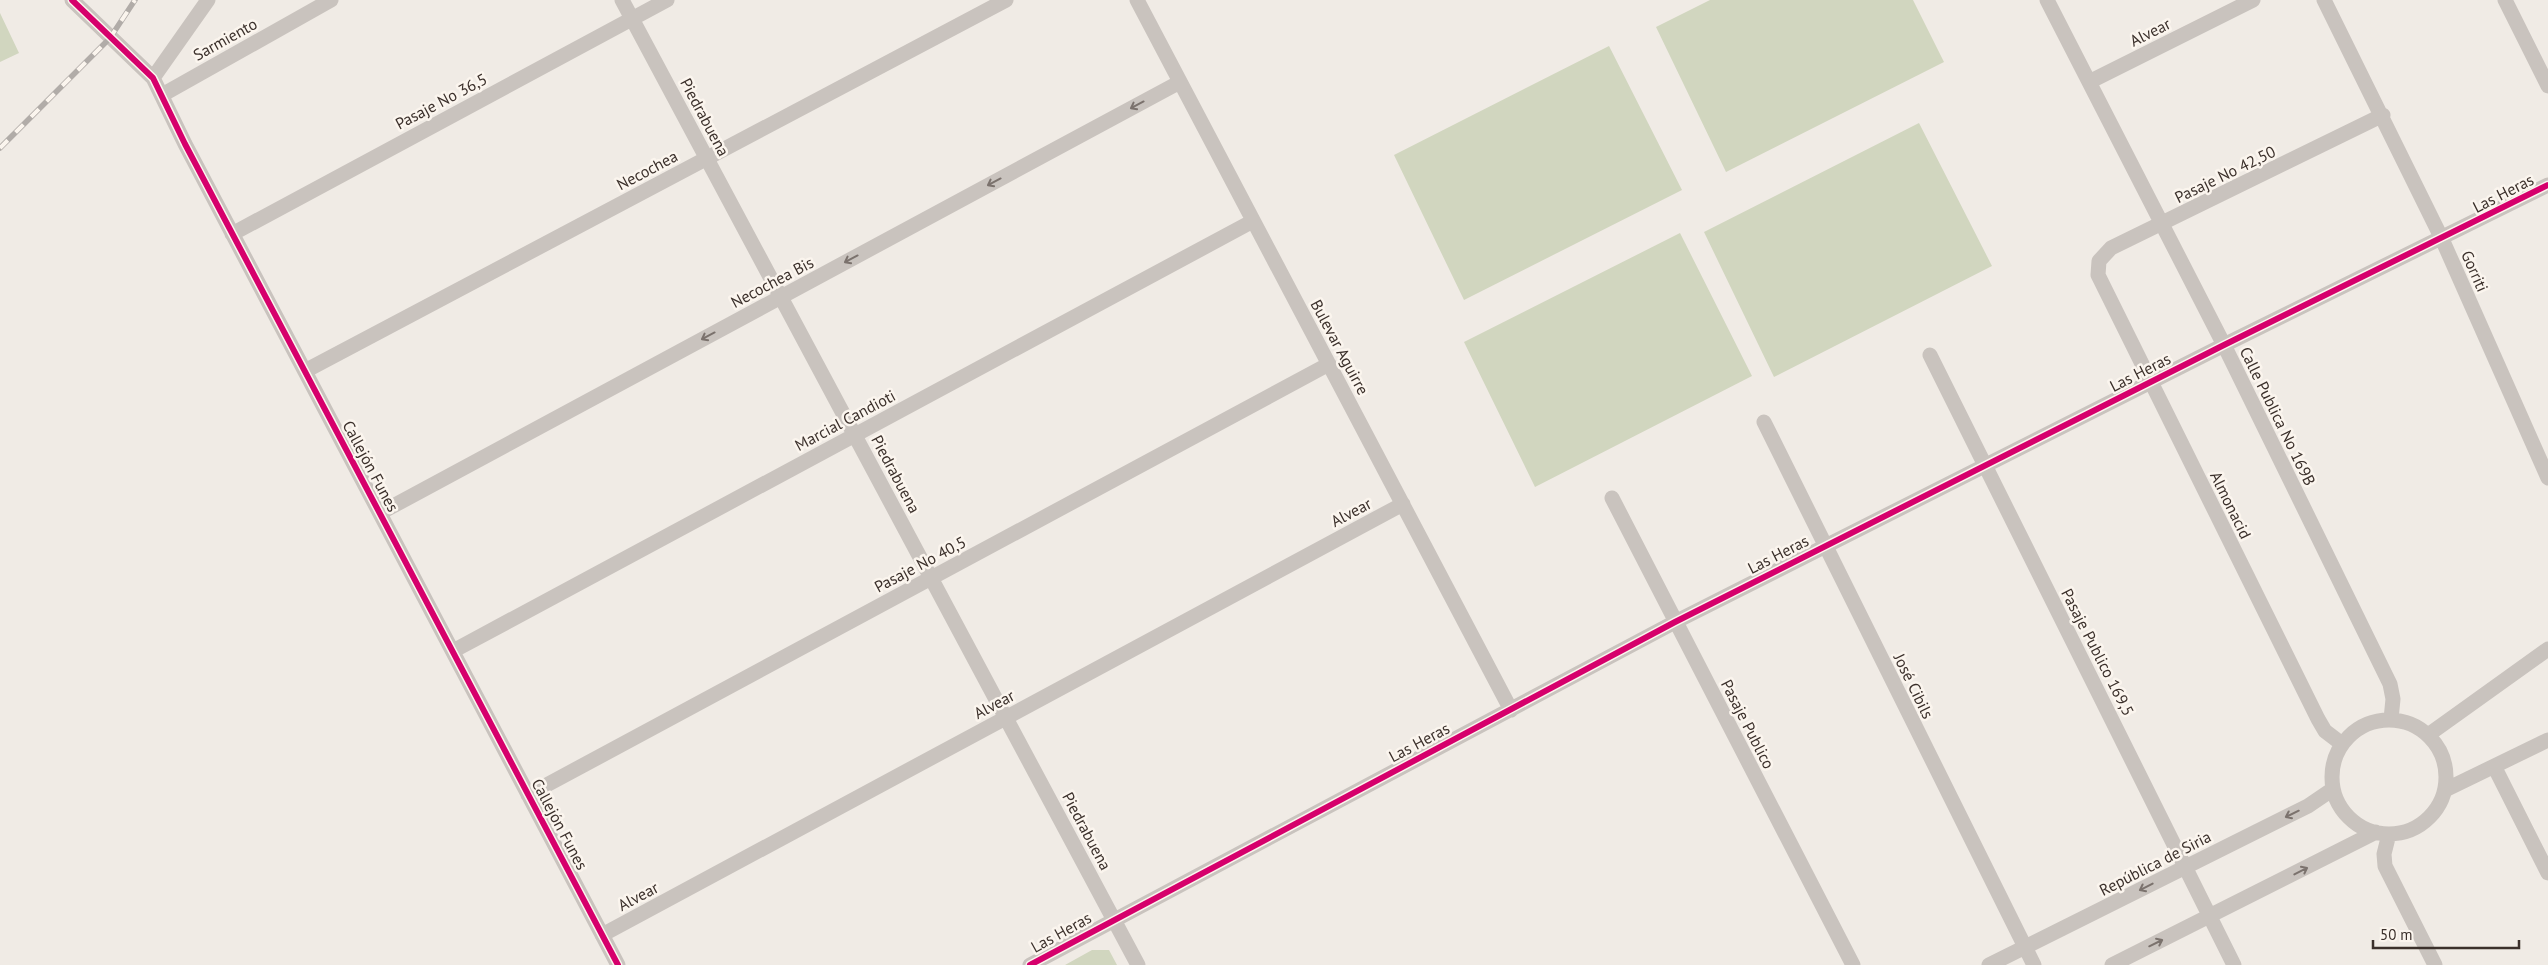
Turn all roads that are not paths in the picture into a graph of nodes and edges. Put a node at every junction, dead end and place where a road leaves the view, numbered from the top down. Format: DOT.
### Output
graph roads {
  1 [pos="72,0"];
  2 [pos="208,0"];
  3 [pos="331,0"];
  4 [pos="622,0"];
  5 [pos="667,0"];
  6 [pos="1006,0"];
  7 [pos="1137,0"];
  8 [pos="2047,0"];
  9 [pos="2253,0"];
  10 [pos="2324,0"];
  11 [pos="2505,0"];
  12 [pos="632,19"];
  13 [pos="153,78"];
  14 [pos="1180,82"];
  15 [pos="2089,82"];
  16 [pos="2548,86"];
  17 [pos="162,95"];
  18 [pos="2383,115"];
  19 [pos="707,158"];
  20 [pos="2548,185"];
  21 [pos="1253,221"];
  22 [pos="2162,224"];
  23 [pos="232,234"];
  24 [pos="2442,239"];
  25 [pos="2098,276"];
  26 [pos="781,297"];
  27 [pos="2224,344"];
  28 [pos="1930,355"];
  29 [pos="1329,364"];
  30 [pos="305,371"];
  31 [pos="2151,382"];
  32 [pos="1764,422"];
  33 [pos="855,435"];
  34 [pos="1985,465"];
  35 [pos="2548,478"];
  36 [pos="1612,498"];
  37 [pos="1403,504"];
  38 [pos="380,513"];
  39 [pos="1825,546"];
  40 [pos="932,578"];
  41 [pos="1676,622"];
  42 [pos="2548,648"];
  43 [pos="453,651"];
  44 [pos="1511,710"];
  45 [pos="1006,717"];
  46 [pos="2391,719"];
  47 [pos="2428,735"];
  48 [pos="2548,740"];
  49 [pos="2342,744"];
  50 [pos="2495,768"];
  51 [pos="2333,789"];
  52 [pos="2445,790"];
  53 [pos="528,795"];
  54 [pos="2382,833"];
  55 [pos="2187,866"];
  56 [pos="2548,873"];
  57 [pos="2210,917"];
  58 [pos="1114,918"];
  59 [pos="602,935"];
  60 [pos="2025,947"];
  61 [pos="618,965"];
  62 [pos="1030,965"];
  63 [pos="1138,965"];
  64 [pos="1853,965"];
  65 [pos="1989,965"];
  66 [pos="2034,965"];
  67 [pos="2112,965"];
  68 [pos="2234,965"];
  69 [pos="2435,965"];
  1 -- 13 [label="street, Callejón Funes"];
  2 -- 13 [label="street"];
  3 -- 17 [label="street, Sarmiento"];
  4 -- 12 [label="street, Piedrabuena"];
  5 -- 12 [label="street, Pasaje No 36,5"];
  6 -- 19 [label="street, Necochea"];
  7 -- 14 [label="street, Bulevar Aguirre"];
  8 -- 15 [label="street, Calle Publica No 169B"];
  9 -- 15 [label="street, Alvear"];
  10 -- 18 [label="street, Gorriti"];
  11 -- 16 [label="street"];
  12 -- 19 [label="street, Piedrabuena"];
  12 -- 23 [label="street, Pasaje No 36,5"];
  13 -- 17 [label="street, Callejón Funes"];
  14 -- 21 [label="street, Bulevar Aguirre"];
  14 -- 26 [label="street, Necochea Bis, one-way"];
  15 -- 22 [label="street, Calle Publica No 169B"];
  17 -- 23 [label="street, Callejón Funes"];
  18 -- 22 [label="street, Pasaje No 42,50"];
  18 -- 24 [label="street, Gorriti"];
  19 -- 26 [label="street, Piedrabuena"];
  19 -- 30 [label="street, Necochea"];
  20 -- 24 [label="street, Las Heras"];
  21 -- 29 [label="street, Bulevar Aguirre"];
  21 -- 33 [label="street, Marcial Candioti"];
  22 -- 25 [label="street, Pasaje No 42,50"];
  22 -- 27 [label="street, Calle Publica No 169B"];
  23 -- 30 [label="street, Callejón Funes"];
  24 -- 27 [label="street, Las Heras"];
  24 -- 35 [label="street, Gorriti"];
  25 -- 31 [label="street, Almonacid"];
  26 -- 33 [label="street, Piedrabuena"];
  26 -- 38 [label="street, Necochea Bis, one-way"];
  27 -- 31 [label="street, Las Heras"];
  27 -- 46 [label="street, Calle Publica No 169B"];
  28 -- 34 [label="street, Pasaje Publico 169,5"];
  29 -- 37 [label="street, Bulevar Aguirre"];
  29 -- 40 [label="street, Pasaje No 40,5"];
  30 -- 38 [label="street, Callejón Funes"];
  31 -- 34 [label="street, Las Heras"];
  31 -- 49 [label="street, Almonacid"];
  32 -- 39 [label="street, José Cibils"];
  33 -- 40 [label="street, Piedrabuena"];
  33 -- 43 [label="street, Marcial Candioti"];
  34 -- 39 [label="street, Las Heras"];
  34 -- 55 [label="street, Pasaje Publico 169,5"];
  36 -- 41 [label="street, Pasaje Publico"];
  37 -- 44 [label="street, Bulevar Aguirre"];
  37 -- 45 [label="street, Alvear"];
  38 -- 43 [label="street, Callejón Funes"];
  39 -- 41 [label="street, Las Heras"];
  39 -- 60 [label="street, José Cibils"];
  40 -- 45 [label="street, Piedrabuena"];
  40 -- 53 [label="street, Pasaje No 40,5"];
  41 -- 44 [label="street, Las Heras"];
  41 -- 64 [label="street, Pasaje Publico"];
  42 -- 47 [label="street"];
  43 -- 53 [label="street, Callejón Funes"];
  44 -- 58 [label="street, Las Heras"];
  45 -- 58 [label="street, Piedrabuena"];
  45 -- 59 [label="street, Alvear"];
  46 -- 47 [label="street"];
  46 -- 49 [label="street"];
  47 -- 52 [label="street"];
  48 -- 50 [label="street"];
  49 -- 51 [label="street"];
  50 -- 52 [label="street"];
  50 -- 56 [label="street"];
  51 -- 54 [label="street"];
  51 -- 55 [label="street, República de Siria, one-way"];
  52 -- 54 [label="street"];
  53 -- 59 [label="street, Callejón Funes"];
  57 -- 54 [label="street, one-way"];
  54 -- 69 [label="street"];
  55 -- 57 [label="street, Pasaje Publico 169,5"];
  55 -- 60 [label="street, República de Siria, one-way"];
  67 -- 57 [label="street, one-way"];
  57 -- 68 [label="street, Pasaje Publico 169,5"];
  58 -- 62 [label="street, Las Heras"];
  58 -- 63 [label="street, Piedrabuena"];
  59 -- 61 [label="street, Callejón Funes"];
  60 -- 65 [label="street, República de Siria"];
  60 -- 66 [label="street, José Cibils"];
}
